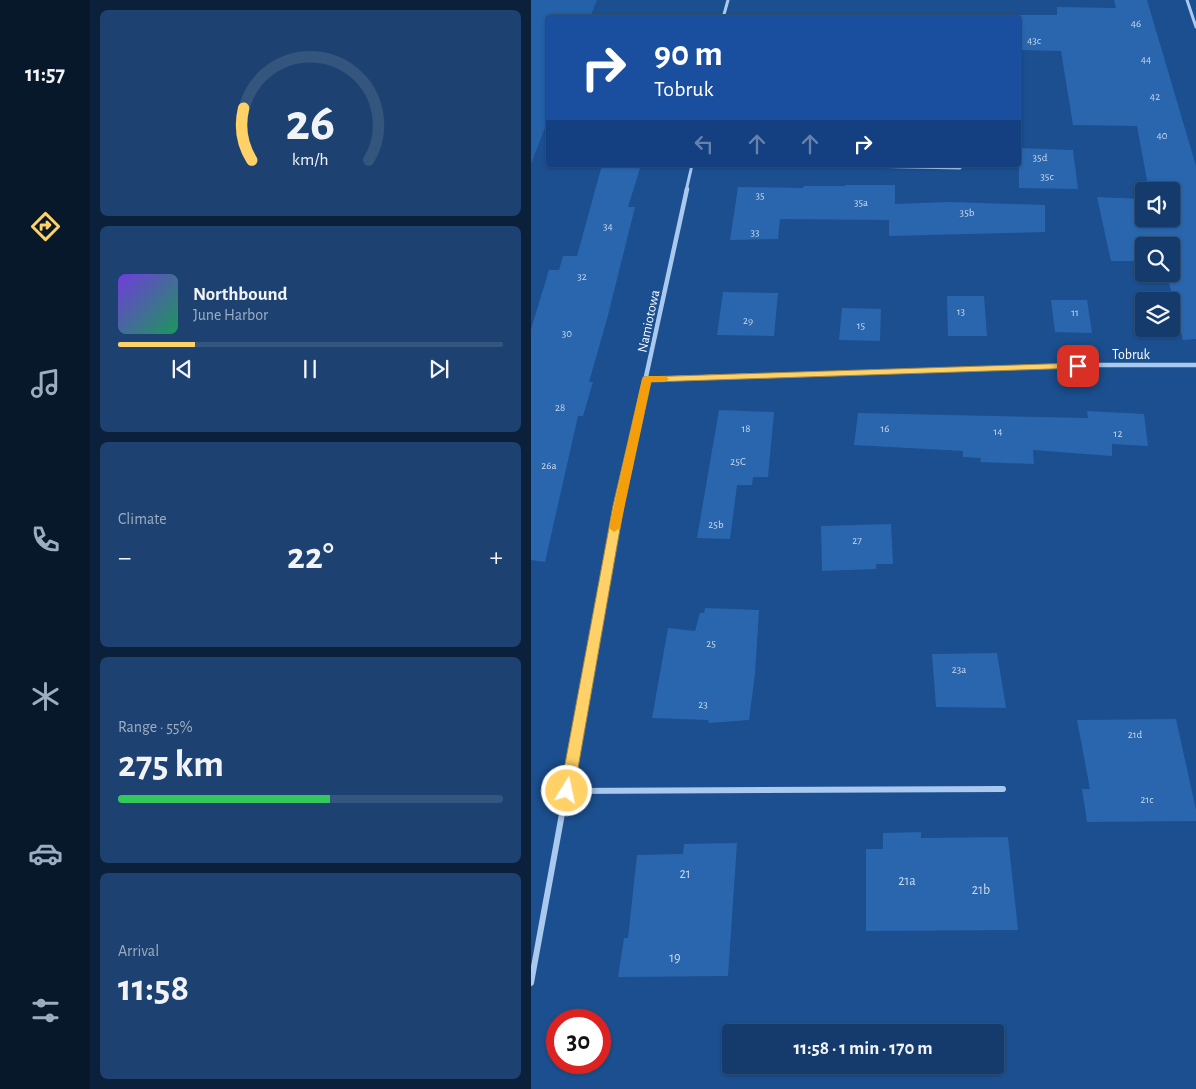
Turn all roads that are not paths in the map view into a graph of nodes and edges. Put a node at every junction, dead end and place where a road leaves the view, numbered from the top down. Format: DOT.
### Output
graph roads {
  1 [pos="728,0"];
  2 [pos="1187,0"];
  3 [pos="724,15"];
  4 [pos="1196,28"];
  5 [pos="693,167"];
  6 [pos="911,167"];
  7 [pos="960,168"];
  8 [pos="1196,365"];
  9 [pos="647,379"];
  10 [pos="1003,789"];
  11 [pos="567,791"];
  12 [pos="531,983"];
  1 -- 3 [label="street"];
  2 -- 4 [label="street"];
  5 -- 9 [label="street, Namiotowa"];
  6 -- 7 [label="street"];
  8 -- 9 [label="street, Tobruk"];
  9 -- 11 [label="street, Namiotowa"];
  10 -- 11 [label="street"];
  11 -- 12 [label="street, Namiotowa"];
}
